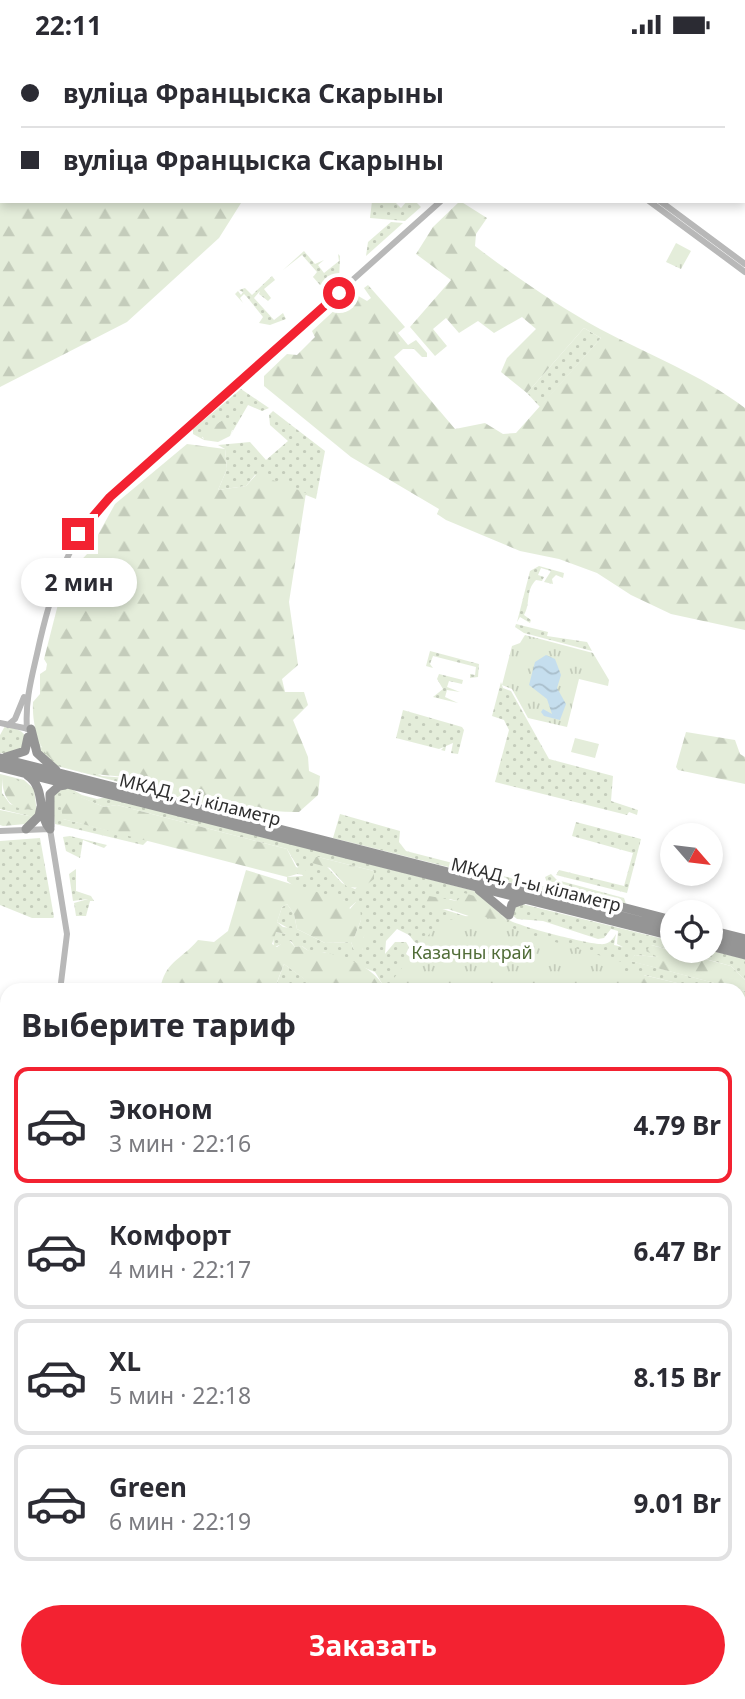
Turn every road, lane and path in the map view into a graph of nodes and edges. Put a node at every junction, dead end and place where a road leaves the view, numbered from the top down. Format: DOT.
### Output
graph roads {
  1 [pos="439,203"];
  2 [pos="652,203"];
  3 [pos="663,203"];
  4 [pos="745,264"];
  5 [pos="745,272"];
  6 [pos="31,678"];
  7 [pos="4,724"];
  8 [pos="29,729"];
  9 [pos="0,758"];
  10 [pos="0,767"];
  11 [pos="21,771"];
  12 [pos="60,773"];
  13 [pos="78,786"];
  14 [pos="41,806"];
  15 [pos="26,829"];
  16 [pos="50,829"];
  17 [pos="0,831"];
  18 [pos="393,861"];
  19 [pos="475,886"];
  20 [pos="548,898"];
  21 [pos="527,899"];
  22 [pos="660,918"];
  23 [pos="660,926"];
  24 [pos="660,933"];
  25 [pos="723,933"];
  26 [pos="745,939"];
  27 [pos="723,942"];
  28 [pos="745,948"];
  29 [pos="723,949"];
  30 [pos="745,955"];
  31 [pos="61,983"];
  1 -- 6 [label="main road"];
  2 -- 5 [label="main road"];
  3 -- 4 [label="main road"];
  6 -- 7 [label="main road"];
  6 -- 8 [label="main road"];
  7 -- 8 [label="main road"];
  8 -- 9 [label="highway"];
  8 -- 12 [label="highway"];
  9 -- 12 [label="highway, МКАД, 2-і кіламетр"];
  10 -- 11 [label="highway, МКАД, 2-і кіламетр"];
  11 -- 13 [label="highway, МКАД, 2-і кіламетр"];
  11 -- 14 [label="highway"];
  12 -- 18 [label="highway, МКАД, 2-і кіламетр"];
  13 -- 16 [label="highway"];
  13 -- 18 [label="highway, МКАД, 2-і кіламетр"];
  14 -- 15 [label="highway"];
  14 -- 16 [label="highway"];
  15 -- 16 [label="main road"];
  15 -- 17 [label="main road"];
  16 -- 31 [label="main road"];
  18 -- 19 [label="highway, МКАД, 1-ы кіламетр"];
  18 -- 20 [label="highway, МКАД, 1-ы кіламетр"];
  19 -- 21 [label="highway, МКАД, 1-ы кіламетр"];
  19 -- 21 [label="highway"];
  20 -- 22 [label="highway"];
  20 -- 23 [label="highway, МКАД, 1-ы кіламетр"];
  21 -- 24 [label="highway, МКАД, 1-ы кіламетр"];
  25 -- 26 [label="highway"];
  27 -- 28 [label="highway"];
  29 -- 30 [label="highway"];
}
